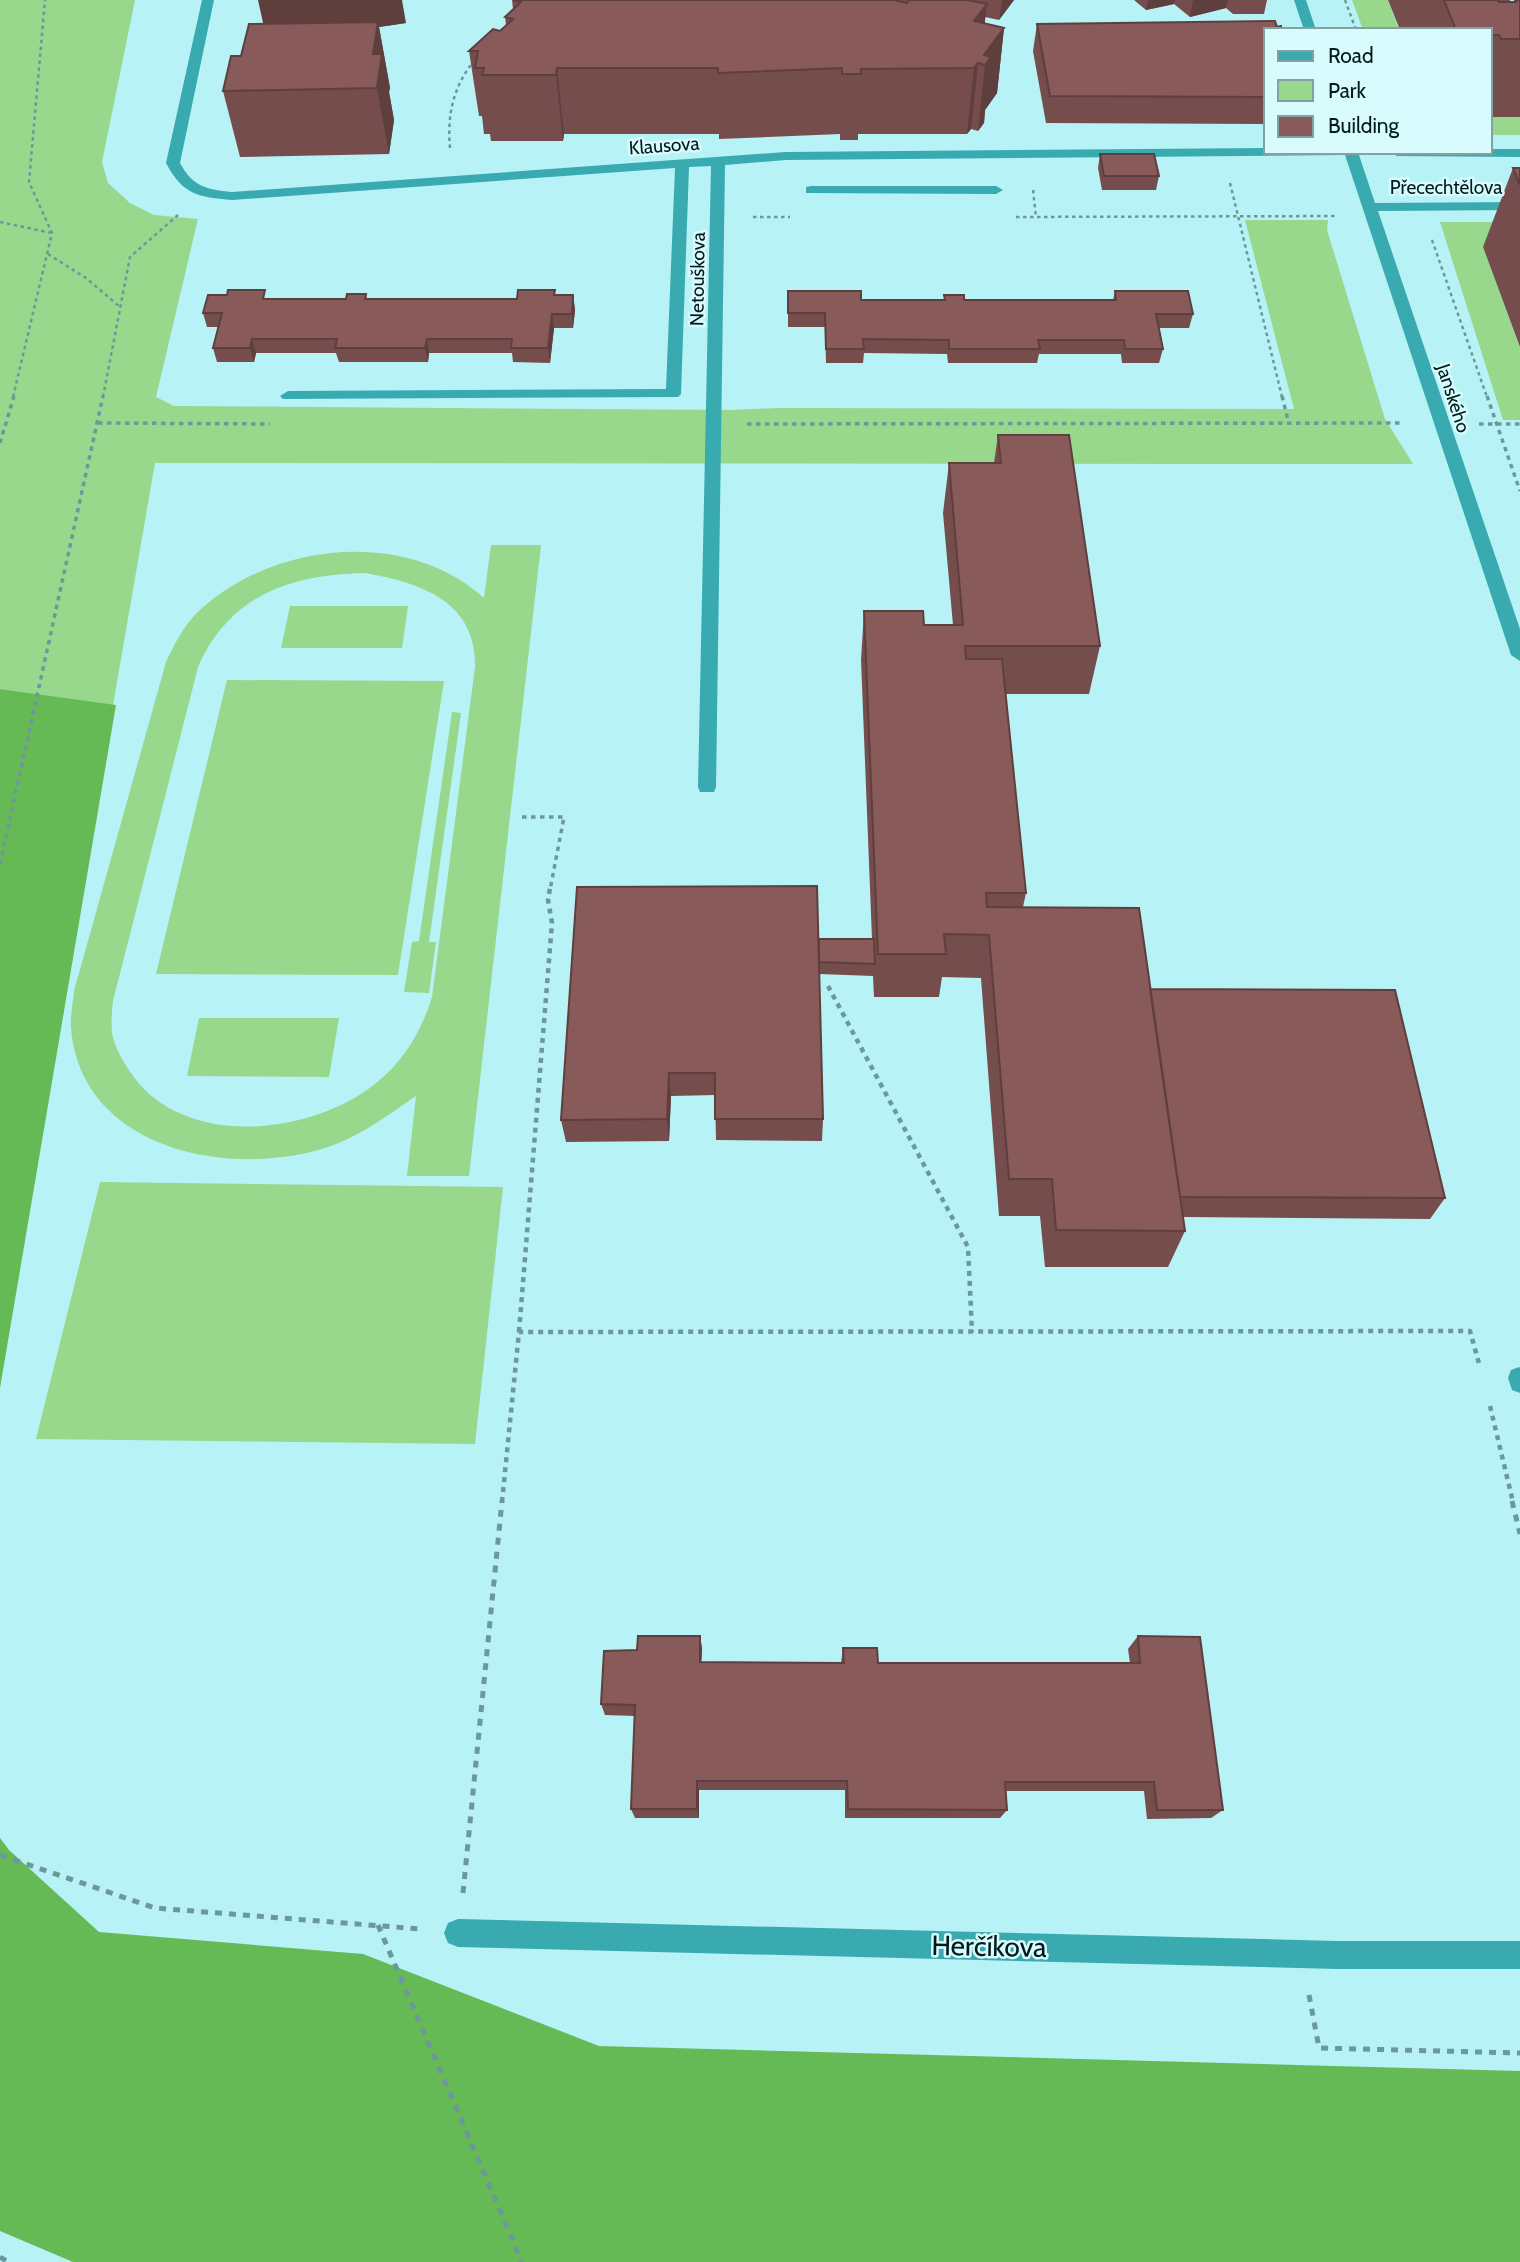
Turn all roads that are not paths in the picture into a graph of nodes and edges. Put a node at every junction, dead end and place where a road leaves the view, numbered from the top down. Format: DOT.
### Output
graph roads {
  1 [pos="208,0"];
  2 [pos="1300,0"];
  3 [pos="1309,28"];
  4 [pos="1492,153"];
  5 [pos="1520,153"];
  6 [pos="1264,154"];
  7 [pos="1353,154"];
  8 [pos="718,160"];
  9 [pos="682,163"];
  10 [pos="936,172"];
  11 [pos="996,190"];
  12 [pos="811,191"];
  13 [pos="1520,206"];
  14 [pos="1374,215"];
  15 [pos="288,396"];
  16 [pos="1520,655"];
  17 [pos="707,787"];
  18 [pos="458,1933"];
  19 [pos="1520,1955"];
  1 -- 9 [label="street, Klausova"];
  2 -- 3 [label="street"];
  4 -- 5 [label="street, Přecechtělova"];
  6 -- 10 [label="street, Klausova"];
  7 -- 14 [label="street, Janského"];
  8 -- 9 [label="street, Klausova"];
  8 -- 10 [label="street, Klausova"];
  8 -- 17 [label="street, Netouškova"];
  9 -- 15 [label="street"];
  10 -- 11 [label="street"];
  10 -- 12 [label="street"];
  13 -- 14 [label="street, Přecechtělova"];
  14 -- 16 [label="street, Janského"];
  18 -- 19 [label="street, Herčíkova"];
}
